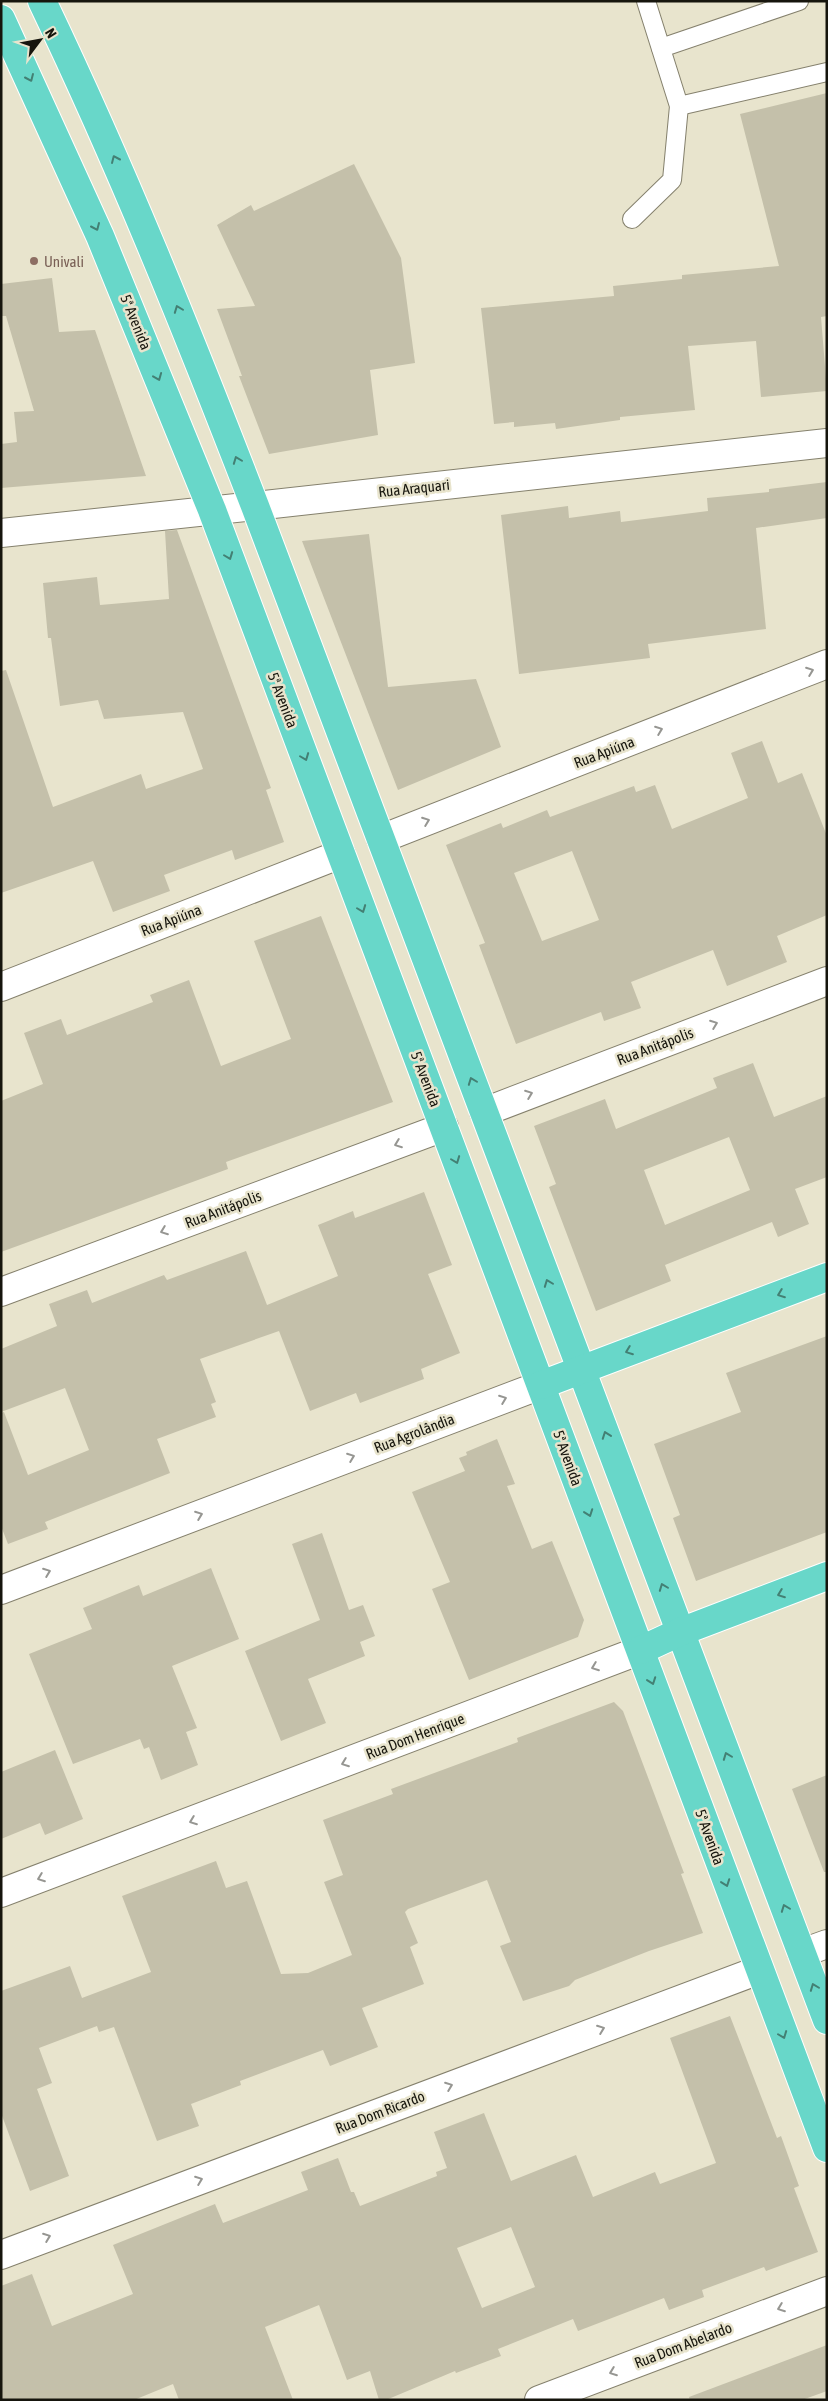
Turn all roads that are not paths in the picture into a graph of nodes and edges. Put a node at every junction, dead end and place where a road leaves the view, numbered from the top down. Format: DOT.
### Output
graph roads {
  1 [pos="42,1"];
  2 [pos="646,1"];
  3 [pos="799,1"];
  4 [pos="1,19"];
  5 [pos="661,48"];
  6 [pos="827,72"];
  7 [pos="679,106"];
  8 [pos="632,219"];
  9 [pos="827,443"];
  10 [pos="255,506"];
  11 [pos="212,510"];
  12 [pos="1,533"];
  13 [pos="827,664"];
  14 [pos="380,839"];
  15 [pos="341,854"];
  16 [pos="827,981"];
  17 [pos="1,987"];
  18 [pos="484,1112"];
  19 [pos="444,1127"];
  20 [pos="827,1276"];
  21 [pos="1,1292"];
  22 [pos="581,1370"];
  23 [pos="541,1385"];
  24 [pos="827,1576"];
  25 [pos="1,1590"];
  26 [pos="680,1632"];
  27 [pos="640,1650"];
  28 [pos="1,1893"];
  29 [pos="827,1944"];
  30 [pos="802,1953"];
  31 [pos="759,1970"];
  32 [pos="827,2020"];
  33 [pos="827,2148"];
  34 [pos="1,2254"];
  35 [pos="827,2291"];
  36 [pos="539,2400"];
  10 -- 1 [label="main road, one-way"];
  2 -- 5 [label="lane"];
  3 -- 5 [label="lane"];
  4 -- 11 [label="main road, 5ª Avenida, one-way"];
  5 -- 7 [label="lane"];
  6 -- 7 [label="lane"];
  7 -- 8 [label="lane"];
  9 -- 10 [label="street, Rua Araquari"];
  10 -- 11 [label="street, Rua Araquari"];
  10 -- 14 [label="main road"];
  11 -- 12 [label="street, Rua Araquari"];
  11 -- 15 [label="main road, 5ª Avenida, one-way"];
  14 -- 13 [label="street, Rua Apiúna, one-way"];
  18 -- 14 [label="main road, one-way"];
  15 -- 17 [label="street, Rua Apiúna"];
  15 -- 19 [label="main road, 5ª Avenida, one-way"];
  18 -- 16 [label="street, Rua Anitápolis, one-way"];
  22 -- 18 [label="main road, one-way"];
  19 -- 21 [label="street, Rua Anitápolis, one-way"];
  19 -- 23 [label="main road, 5ª Avenida, one-way"];
  20 -- 22 [label="main road, Rua Agrolândia, one-way"];
  22 -- 23 [label="main road, Rua Agrolândia"];
  26 -- 22 [label="main road, one-way"];
  25 -- 23 [label="street, Rua Agrolândia, one-way"];
  23 -- 27 [label="main road, 5ª Avenida, one-way"];
  24 -- 26 [label="main road, Rua Dom Henrique, one-way"];
  26 -- 27 [label="main road, Rua Dom Henrique"];
  30 -- 26 [label="main road, one-way"];
  27 -- 28 [label="street, Rua Dom Henrique, one-way"];
  27 -- 31 [label="main road, 5ª Avenida, one-way"];
  29 -- 30 [label="street"];
  32 -- 30 [label="main road, one-way"];
  31 -- 33 [label="main road, 5ª Avenida, one-way"];
  34 -- 31 [label="street, Rua Dom Ricardo, one-way"];
  35 -- 36 [label="street, Rua Dom Abelardo, one-way"];
}
